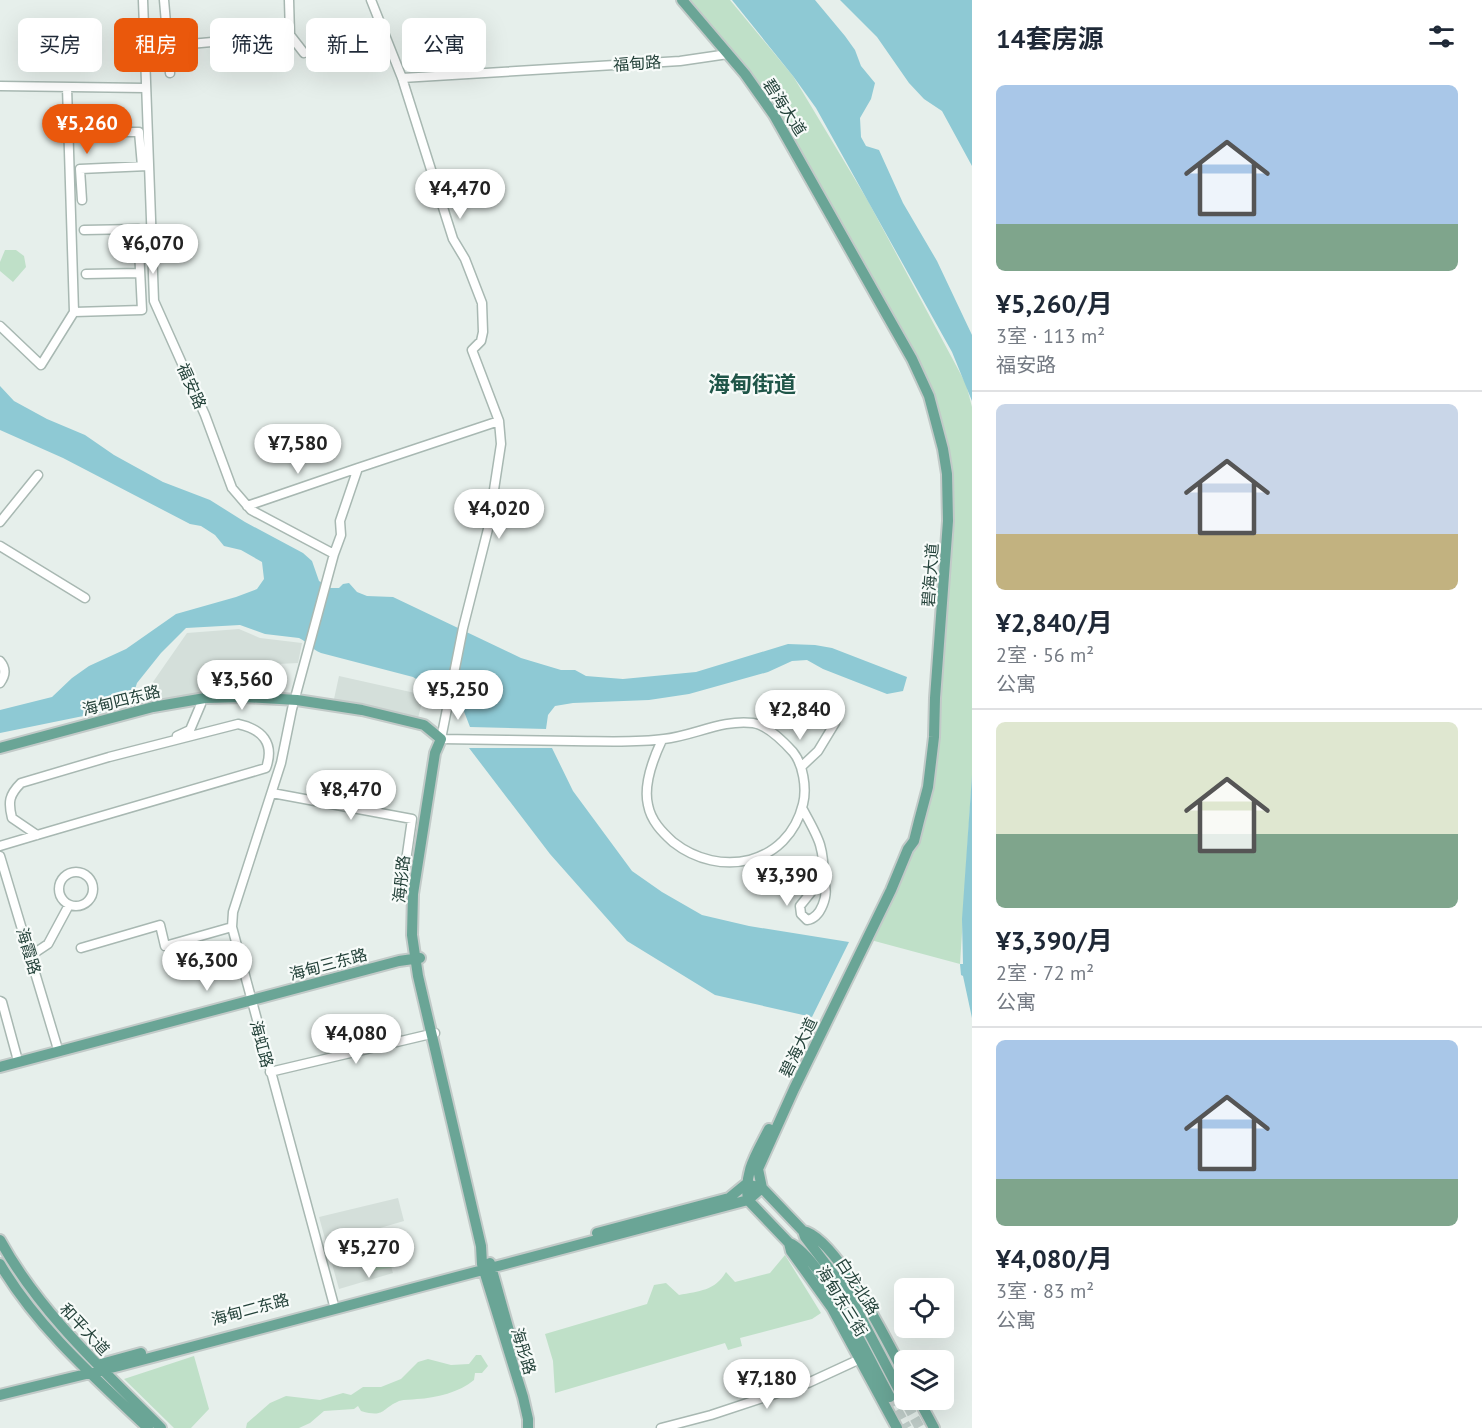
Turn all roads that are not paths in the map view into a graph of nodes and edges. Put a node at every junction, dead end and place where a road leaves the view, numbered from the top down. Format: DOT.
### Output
graph roads {
  1 [pos="142,0"];
  2 [pos="164,0"];
  3 [pos="289,0"];
  4 [pos="371,0"];
  5 [pos="676,0"];
  6 [pos="682,0"];
  7 [pos="166,18"];
  8 [pos="290,18"];
  9 [pos="294,39"];
  10 [pos="304,53"];
  11 [pos="726,54"];
  12 [pos="402,78"];
  13 [pos="0,86"];
  14 [pos="67,87"];
  15 [pos="145,87"];
  16 [pos="82,132"];
  17 [pos="145,166"];
  18 [pos="82,200"];
  19 [pos="84,230"];
  20 [pos="140,273"];
  21 [pos="86,274"];
  22 [pos="74,312"];
  23 [pos="0,326"];
  24 [pos="499,421"];
  25 [pos="358,468"];
  26 [pos="38,475"];
  27 [pos="247,506"];
  28 [pos="0,522"];
  29 [pos="0,546"];
  30 [pos="334,554"];
  31 [pos="85,598"];
  32 [pos="0,661"];
  33 [pos="0,683"];
  34 [pos="201,704"];
  35 [pos="294,705"];
  36 [pos="765,728"];
  37 [pos="441,739"];
  38 [pos="657,740"];
  39 [pos="164,743"];
  40 [pos="0,748"];
  41 [pos="0,753"];
  42 [pos="281,764"];
  43 [pos="801,767"];
  44 [pos="266,768"];
  45 [pos="272,793"];
  46 [pos="802,808"];
  47 [pos="37,835"];
  48 [pos="0,846"];
  49 [pos="0,856"];
  50 [pos="405,868"];
  51 [pos="824,882"];
  52 [pos="69,905"];
  53 [pos="232,927"];
  54 [pos="81,948"];
  55 [pos="30,956"];
  56 [pos="417,957"];
  57 [pos="250,998"];
  58 [pos="0,1001"];
  59 [pos="434,1034"];
  60 [pos="57,1046"];
  61 [pos="17,1057"];
  62 [pos="0,1061"];
  63 [pos="0,1067"];
  64 [pos="270,1072"];
  65 [pos="746,1184"];
  66 [pos="762,1188"];
  67 [pos="748,1200"];
  68 [pos="803,1231"];
  69 [pos="0,1240"];
  70 [pos="789,1243"];
  71 [pos="0,1264"];
  72 [pos="487,1266"];
  73 [pos="334,1306"];
  74 [pos="894,1355"];
  75 [pos="860,1359"];
  76 [pos="95,1369"];
  77 [pos="0,1390"];
  78 [pos="0,1395"];
  79 [pos="924,1410"];
  80 [pos="148,1428"];
  81 [pos="161,1428"];
  82 [pos="528,1428"];
  83 [pos="535,1428"];
  84 [pos="661,1428"];
  85 [pos="897,1428"];
  86 [pos="934,1428"];
  1 -- 15 [label="street, 福安路"];
  2 -- 7 [label="street"];
  3 -- 8 [label="street"];
  4 -- 12 [label="street"];
  5 -- 11 [label="main road, 碧海大道"];
  6 -- 11 [label="main road, 碧海大道"];
  9 -- 10 [label="street"];
  11 -- 12 [label="street, 福甸路"];
  11 -- 65 [label="main road, 碧海大道"];
  11 -- 66 [label="main road, 碧海大道"];
  12 -- 24 [label="street"];
  13 -- 14 [label="street"];
  14 -- 15 [label="street"];
  14 -- 22 [label="street"];
  15 -- 17 [label="street, 福安路"];
  16 -- 17 [label="street"];
  17 -- 18 [label="street"];
  17 -- 27 [label="street, 福安路"];
  19 -- 20 [label="street"];
  20 -- 21 [label="street"];
  20 -- 22 [label="street"];
  22 -- 23 [label="street"];
  24 -- 25 [label="street"];
  24 -- 37 [label="street"];
  25 -- 27 [label="street"];
  25 -- 30 [label="street"];
  26 -- 28 [label="street"];
  27 -- 30 [label="street, 福安路"];
  29 -- 31 [label="street"];
  30 -- 35 [label="street"];
  32 -- 33 [label="street"];
  34 -- 35 [label="main road, 海甸四东路"];
  34 -- 39 [label="street"];
  34 -- 41 [label="main road, 海甸四东路"];
  35 -- 37 [label="main road, 海甸四东路"];
  35 -- 40 [label="main road, 海甸四东路"];
  35 -- 42 [label="street, 海虹路"];
  36 -- 38 [label="street"];
  36 -- 43 [label="street"];
  36 -- 43 [label="street"];
  37 -- 38 [label="street"];
  37 -- 56 [label="main road, 海彤路"];
  38 -- 46 [label="street"];
  39 -- 44 [label="street"];
  39 -- 47 [label="street"];
  42 -- 44 [label="street"];
  42 -- 45 [label="street, 海虹路"];
  43 -- 46 [label="street"];
  44 -- 47 [label="street"];
  45 -- 50 [label="street"];
  45 -- 53 [label="street, 海虹路"];
  46 -- 51 [label="street"];
  47 -- 48 [label="street"];
  49 -- 55 [label="street, 海霞路"];
  52 -- 52 [label="street"];
  52 -- 55 [label="street"];
  53 -- 54 [label="street"];
  53 -- 57 [label="street, 海虹路"];
  55 -- 60 [label="street, 海霞路"];
  56 -- 57 [label="main road"];
  56 -- 59 [label="main road, 海彤路"];
  57 -- 60 [label="main road"];
  57 -- 63 [label="main road"];
  57 -- 64 [label="street, 海虹路"];
  58 -- 61 [label="street"];
  59 -- 64 [label="street"];
  59 -- 72 [label="main road, 海彤路"];
  60 -- 61 [label="main road"];
  61 -- 62 [label="main road"];
  64 -- 73 [label="street, 海虹路"];
  65 -- 66 [label="main road"];
  65 -- 67 [label="main road"];
  65 -- 72 [label="main road, 海甸二东路"];
  66 -- 67 [label="main road"];
  66 -- 68 [label="main road, 海甸东三街"];
  67 -- 70 [label="main road, 海甸东三街"];
  67 -- 72 [label="main road, 海甸二东路"];
  68 -- 70 [label="main road, 白龙北路"];
  68 -- 74 [label="main road, 海甸东三街"];
  69 -- 76 [label="main road, 和平大道"];
  70 -- 75 [label="main road, 海甸东三街"];
  71 -- 76 [label="main road, 和平大道"];
  72 -- 73 [label="main road, 海甸二东路"];
  72 -- 82 [label="main road, 海彤路"];
  72 -- 83 [label="main road, 海彤路"];
  73 -- 76 [label="main road, 海甸二东路"];
  75 -- 84 [label="street"];
  75 -- 85 [label="main road, 海甸东三街"];
  76 -- 77 [label="main road, 海甸二东路"];
  76 -- 78 [label="main road, 海甸二东路"];
  76 -- 80 [label="main road, 和平大道"];
  76 -- 81 [label="main road, 和平大道"];
  79 -- 86 [label="main road"];
}
